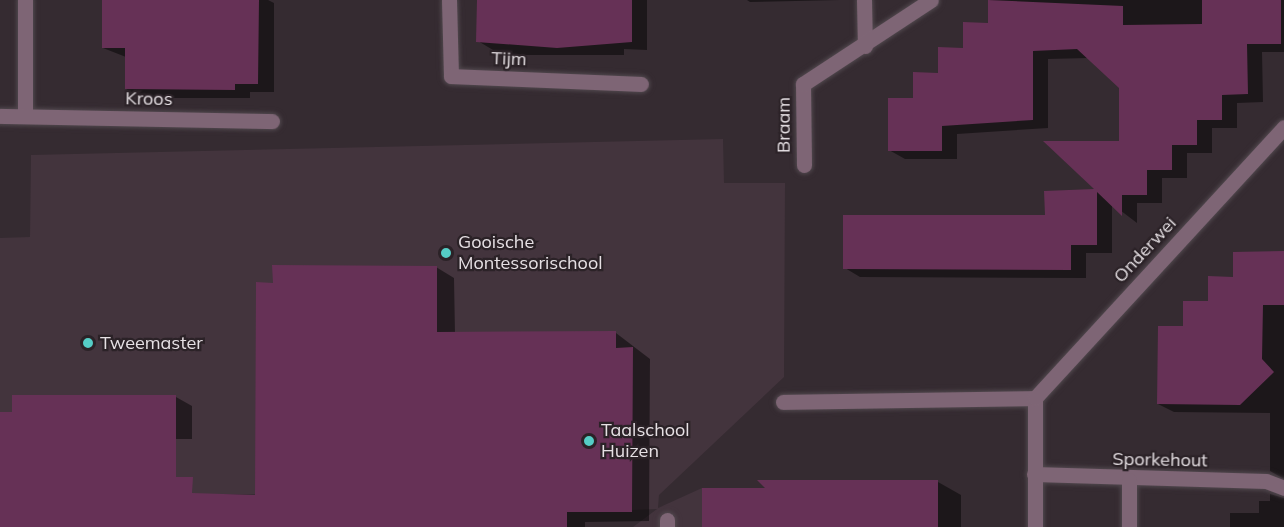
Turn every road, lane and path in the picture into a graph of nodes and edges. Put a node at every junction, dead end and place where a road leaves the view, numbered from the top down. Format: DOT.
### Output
graph roads {
  1 [pos="25,0"];
  2 [pos="449,0"];
  3 [pos="864,0"];
  4 [pos="931,0"];
  5 [pos="865,46"];
  6 [pos="641,84"];
  7 [pos="0,116"];
  8 [pos="25,116"];
  9 [pos="272,121"];
  10 [pos="1284,127"];
  11 [pos="804,165"];
  12 [pos="1035,398"];
  13 [pos="783,402"];
  14 [pos="1034,474"];
  15 [pos="1129,480"];
  16 [pos="1284,488"];
  17 [pos="1035,527"];
  18 [pos="1129,527"];
  1 -- 8 [label="street"];
  2 -- 6 [label="street, Tijm"];
  3 -- 5 [label="street"];
  4 -- 5 [label="street, Braam"];
  5 -- 11 [label="street, Braam"];
  7 -- 8 [label="street, Kroos"];
  8 -- 9 [label="street, Kroos"];
  10 -- 12 [label="street, Onderwei"];
  12 -- 13 [label="street"];
  12 -- 14 [label="street"];
  14 -- 15 [label="street, Sporkehout"];
  14 -- 17 [label="street"];
  15 -- 16 [label="street, Sporkehout"];
  15 -- 18 [label="street"];
}
